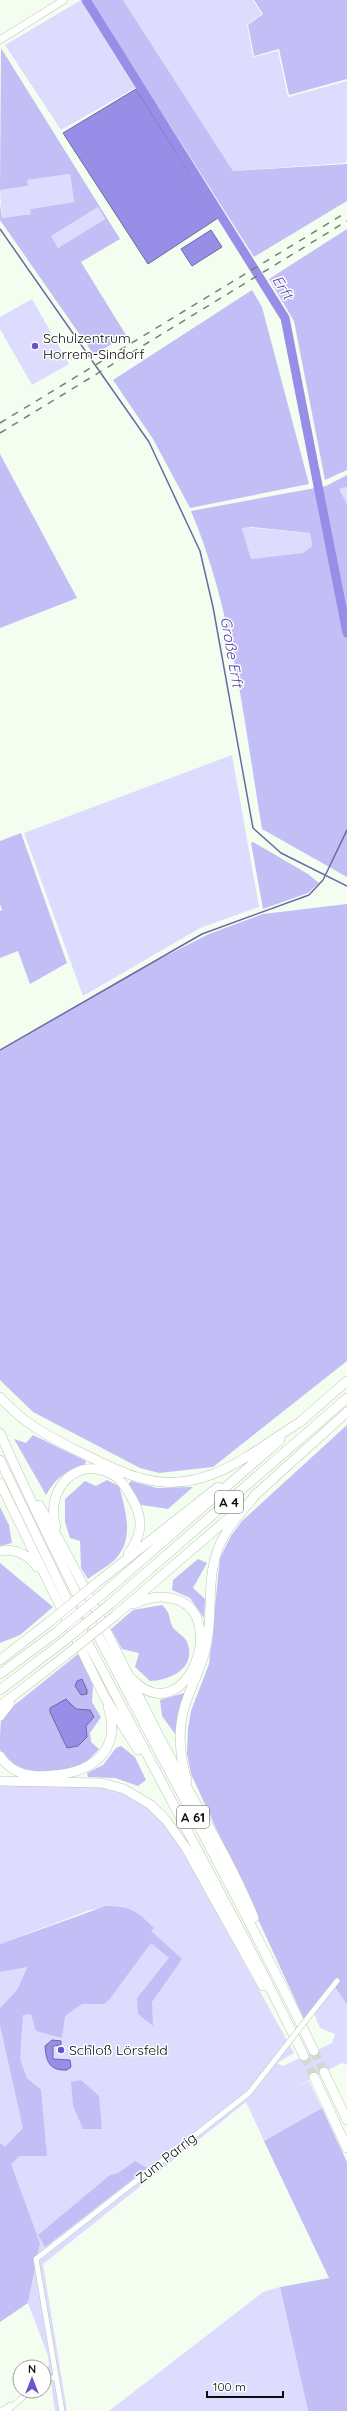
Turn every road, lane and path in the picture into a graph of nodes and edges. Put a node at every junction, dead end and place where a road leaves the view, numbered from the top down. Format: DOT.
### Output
graph roads {
  1 [pos="64,0"];
  2 [pos="0,40"];
  3 [pos="347,1381"];
  4 [pos="0,1397"];
  5 [pos="347,1398"];
  6 [pos="347,1412"];
  7 [pos="303,1420"];
  8 [pos="284,1432"];
  9 [pos="0,1433"];
  10 [pos="12,1459"];
  11 [pos="0,1460"];
  12 [pos="0,1483"];
  13 [pos="258,1492"];
  14 [pos="61,1542"];
  15 [pos="0,1551"];
  16 [pos="121,1563"];
  17 [pos="45,1578"];
  18 [pos="120,1612"];
  19 [pos="14,1649"];
  20 [pos="0,1653"];
  21 [pos="0,1660"];
  22 [pos="126,1672"];
  23 [pos="0,1674"];
  24 [pos="0,1690"];
  25 [pos="16,1694"];
  26 [pos="104,1696"];
  27 [pos="0,1706"];
  28 [pos="0,1716"];
  29 [pos="0,1756"];
  30 [pos="0,1780"];
  31 [pos="163,1788"];
  32 [pos="190,1792"];
  33 [pos="274,1967"];
  34 [pos="337,1981"];
  35 [pos="292,2033"];
  36 [pos="314,2051"];
  37 [pos="304,2056"];
  38 [pos="324,2072"];
  39 [pos="314,2077"];
  40 [pos="347,2120"];
  41 [pos="347,2148"];
  42 [pos="56,2377"];
  43 [pos="52,2378"];
  44 [pos="18,2400"];
  45 [pos="1,2411"];
  46 [pos="7,2411"];
  47 [pos="62,2411"];
  1 -- 2 [label="main road"];
  3 -- 7 [label="highway, A 4"];
  4 -- 8 [label="highway"];
  5 -- 24 [label="highway, A 4, bridge"];
  6 -- 13 [label="highway"];
  7 -- 8 [label="highway"];
  7 -- 23 [label="highway, A 4, bridge"];
  8 -- 16 [label="highway"];
  9 -- 10 [label="highway, A 61"];
  10 -- 14 [label="highway"];
  10 -- 33 [label="highway, A 61"];
  11 -- 31 [label="highway, A 61"];
  12 -- 17 [label="highway"];
  13 -- 18 [label="highway"];
  13 -- 32 [label="highway"];
  14 -- 16 [label="highway"];
  14 -- 22 [label="highway"];
  15 -- 17 [label="highway"];
  16 -- 19 [label="highway, bridge"];
  17 -- 26 [label="highway"];
  18 -- 22 [label="highway"];
  18 -- 25 [label="highway, bridge"];
  19 -- 20 [label="highway"];
  19 -- 21 [label="highway"];
  22 -- 32 [label="highway"];
  25 -- 27 [label="highway"];
  25 -- 28 [label="highway"];
  26 -- 29 [label="highway"];
  26 -- 31 [label="highway"];
  30 -- 35 [label="highway"];
  31 -- 35 [label="highway, A 61"];
  32 -- 33 [label="highway"];
  33 -- 36 [label="highway, A 61"];
  34 -- 42 [label="street, Zum Parrig, bridge"];
  35 -- 37 [label="highway, A 61"];
  38 -- 40 [label="highway"];
  39 -- 41 [label="highway"];
  42 -- 43 [label="street"];
  42 -- 47 [label="street"];
  44 -- 45 [label="street"];
  44 -- 46 [label="street"];
}
